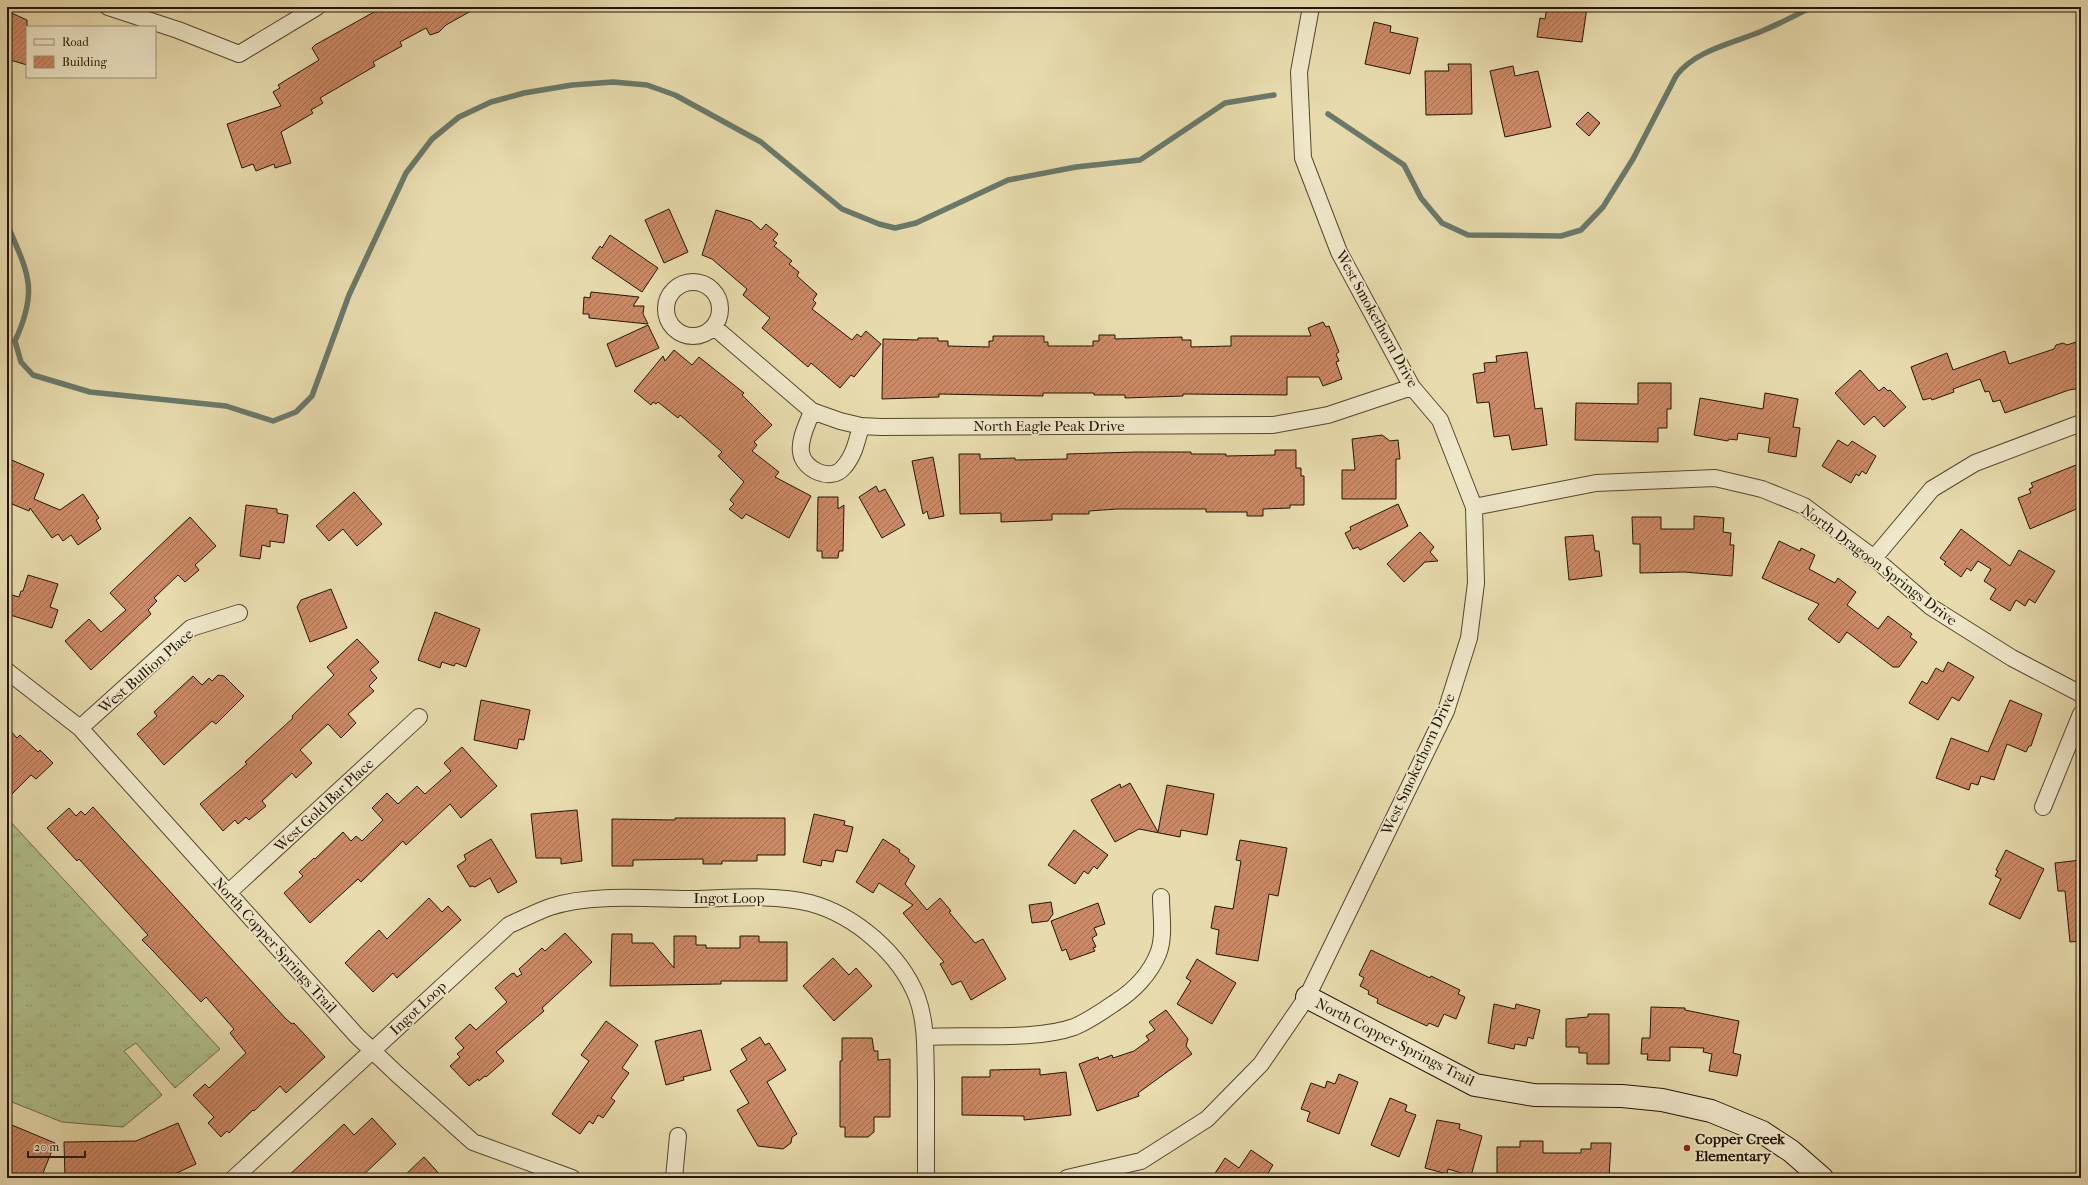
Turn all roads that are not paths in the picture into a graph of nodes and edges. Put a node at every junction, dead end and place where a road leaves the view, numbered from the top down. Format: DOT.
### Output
graph roads {
  1 [pos="108,7"];
  2 [pos="317,7"];
  3 [pos="1311,7"];
  4 [pos="714,327"];
  5 [pos="1412,387"];
  6 [pos="812,411"];
  7 [pos="2081,423"];
  8 [pos="861,426"];
  9 [pos="1474,506"];
  10 [pos="1874,558"];
  11 [pos="239,613"];
  12 [pos="7,671"];
  13 [pos="2081,694"];
  14 [pos="2081,714"];
  15 [pos="419,717"];
  16 [pos="80,728"];
  17 [pos="2043,807"];
  18 [pos="228,892"];
  19 [pos="1161,896"];
  20 [pos="1307,997"];
  21 [pos="925,1037"];
  22 [pos="373,1051"];
  23 [pos="678,1136"];
  24 [pos="234,1178"];
  25 [pos="572,1178"];
  26 [pos="674,1178"];
  27 [pos="926,1178"];
  28 [pos="1067,1178"];
  29 [pos="1822,1178"];
  1 -- 2 [label="street"];
  3 -- 5 [label="street, West Smokethorn Drive"];
  4 -- 6 [label="street, North Eagle Peak Drive"];
  5 -- 8 [label="street, North Eagle Peak Drive"];
  5 -- 9 [label="street, West Smokethorn Drive"];
  6 -- 8 [label="street, North Eagle Peak Drive"];
  6 -- 8 [label="street"];
  7 -- 10 [label="street"];
  9 -- 10 [label="street, North Dragoon Springs Drive"];
  9 -- 20 [label="street, West Smokethorn Drive"];
  10 -- 13 [label="street, North Dragoon Springs Drive"];
  11 -- 16 [label="street, West Bullion Place"];
  12 -- 16 [label="street, North Copper Springs Trail"];
  14 -- 17 [label="street"];
  15 -- 18 [label="street, West Gold Bar Place"];
  16 -- 18 [label="street, North Copper Springs Trail"];
  18 -- 22 [label="street, North Copper Springs Trail"];
  19 -- 21 [label="street"];
  20 -- 28 [label="street, North Copper Springs Trail"];
  20 -- 29 [label="street, North Copper Springs Trail"];
  21 -- 22 [label="street, Ingot Loop"];
  21 -- 27 [label="street, Ingot Loop"];
  22 -- 24 [label="street, Ingot Loop"];
  22 -- 25 [label="street, North Copper Springs Trail"];
  23 -- 26 [label="street"];
}
